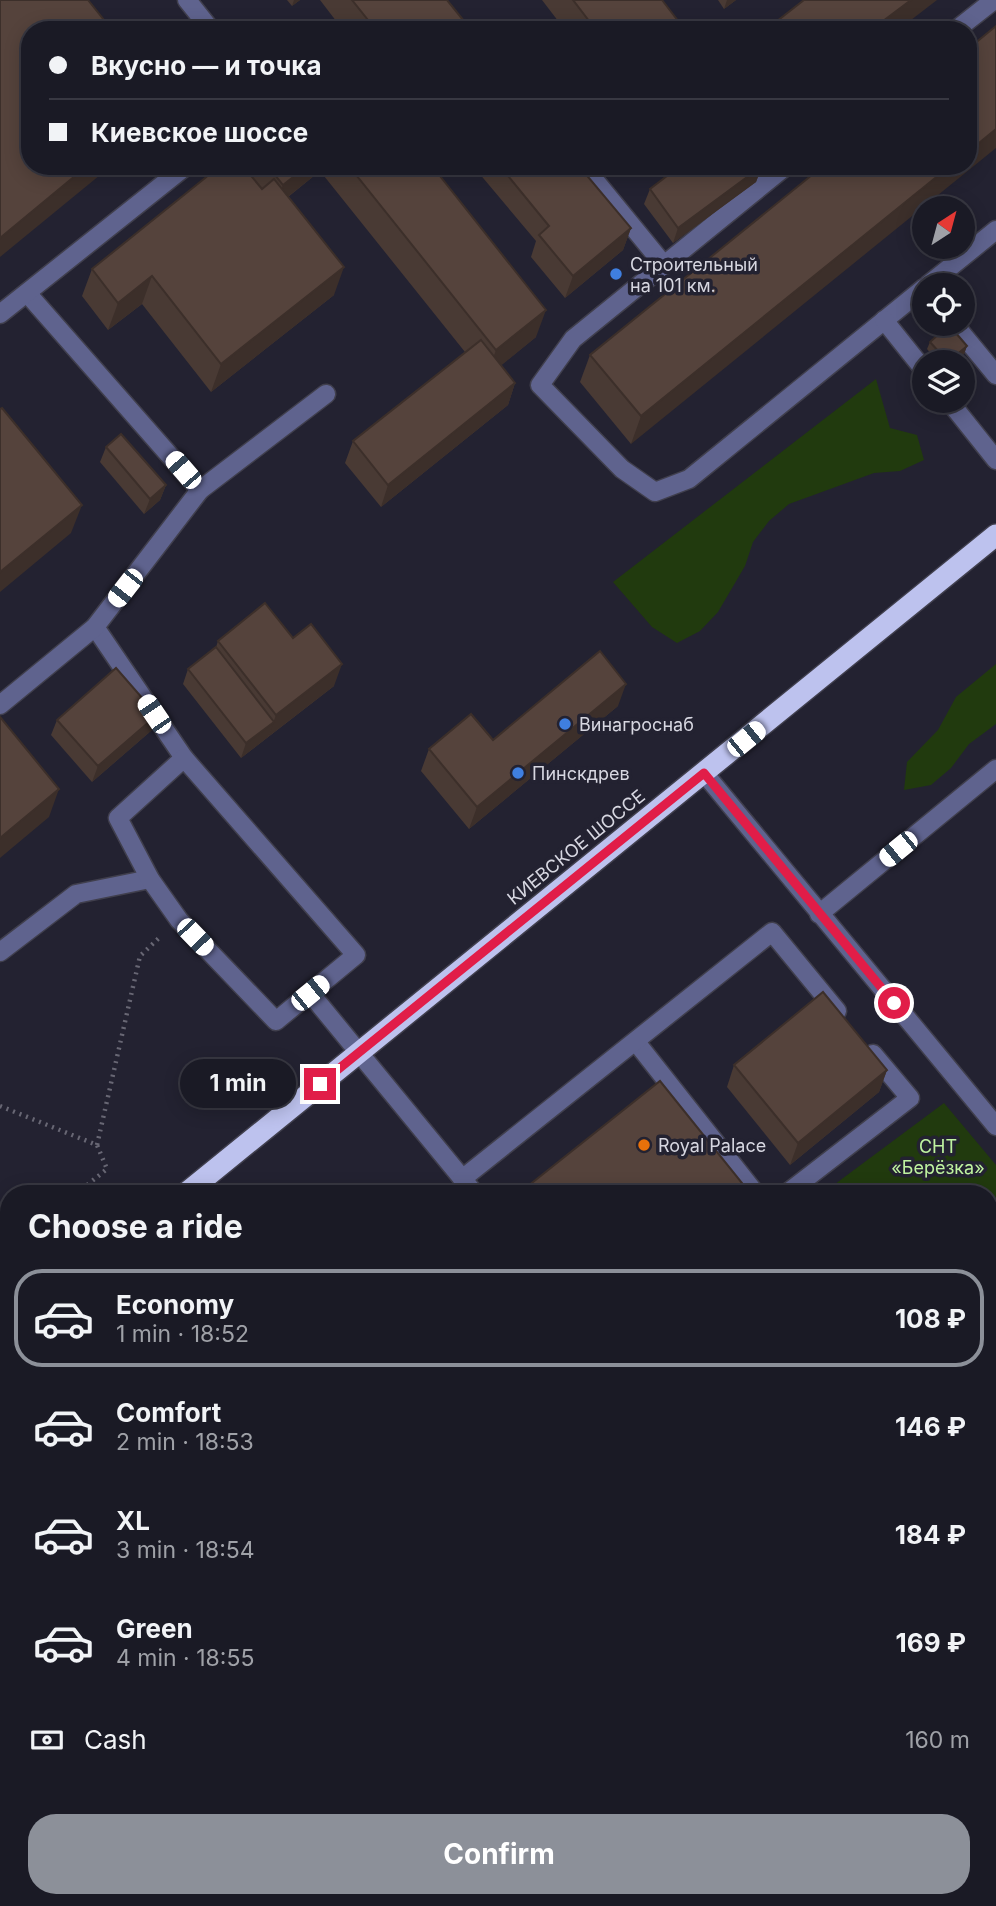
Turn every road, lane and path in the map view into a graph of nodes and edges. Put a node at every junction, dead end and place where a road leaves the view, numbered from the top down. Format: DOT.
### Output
graph roads {
  1 [pos="187,0"];
  2 [pos="994,0"];
  3 [pos="204,21"];
  4 [pos="967,21"];
  5 [pos="175,175"];
  6 [pos="590,175"];
  7 [pos="770,175"];
  8 [pos="996,230"];
  9 [pos="664,265"];
  10 [pos="943,273"];
  11 [pos="27,293"];
  12 [pos="912,298"];
  13 [pos="0,314"];
  14 [pos="884,320"];
  15 [pos="964,336"];
  16 [pos="912,355"];
  17 [pos="996,375"];
  18 [pos="326,394"];
  19 [pos="958,413"];
  20 [pos="996,460"];
  21 [pos="200,490"];
  22 [pos="996,535"];
  23 [pos="95,627"];
  24 [pos="0,705"];
  25 [pos="184,758"];
  26 [pos="996,769"];
  27 [pos="704,773"];
  28 [pos="150,879"];
  29 [pos="819,914"];
  30 [pos="179,920"];
  31 [pos="0,952"];
  32 [pos="310,993"];
  33 [pos="847,1023"];
  34 [pos="636,1042"];
  35 [pos="865,1045"];
  36 [pos="359,1052"];
  37 [pos="0,1106"];
  38 [pos="996,1126"];
  39 [pos="97,1145"];
  40 [pos="463,1179"];
  41 [pos="87,1185"];
  42 [pos="196,1185"];
  43 [pos="468,1185"];
  44 [pos="749,1185"];
  45 [pos="798,1185"];
  1 -- 3 [label="street"];
  2 -- 4 [label="street"];
  5 -- 11 [label="street"];
  6 -- 9 [label="street"];
  7 -- 9 [label="street"];
  8 -- 10 [label="street"];
  9 -- 14 [label="street"];
  11 -- 13 [label="street"];
  11 -- 21 [label="street"];
  12 -- 14 [label="street"];
  14 -- 16 [label="street"];
  15 -- 17 [label="street"];
  18 -- 21 [label="street"];
  19 -- 20 [label="street"];
  21 -- 23 [label="street"];
  22 -- 27 [label="highway, КИЕВСКОЕ ШОССЕ"];
  23 -- 24 [label="street"];
  23 -- 25 [label="street"];
  25 -- 28 [label="street"];
  25 -- 32 [label="street"];
  26 -- 29 [label="street"];
  27 -- 29 [label="street"];
  27 -- 36 [label="highway, КИЕВСКОЕ ШОССЕ"];
  28 -- 30 [label="street"];
  28 -- 31 [label="street"];
  29 -- 38 [label="street"];
  30 -- 32 [label="street"];
  30 -- 39 [label="path"];
  32 -- 36 [label="street"];
  33 -- 34 [label="street"];
  34 -- 40 [label="street"];
  34 -- 44 [label="street"];
  35 -- 45 [label="street"];
  36 -- 40 [label="street"];
  36 -- 42 [label="highway, КИЕВСКОЕ ШОССЕ"];
  37 -- 39 [label="path"];
  39 -- 41 [label="path"];
  40 -- 43 [label="street"];
}
